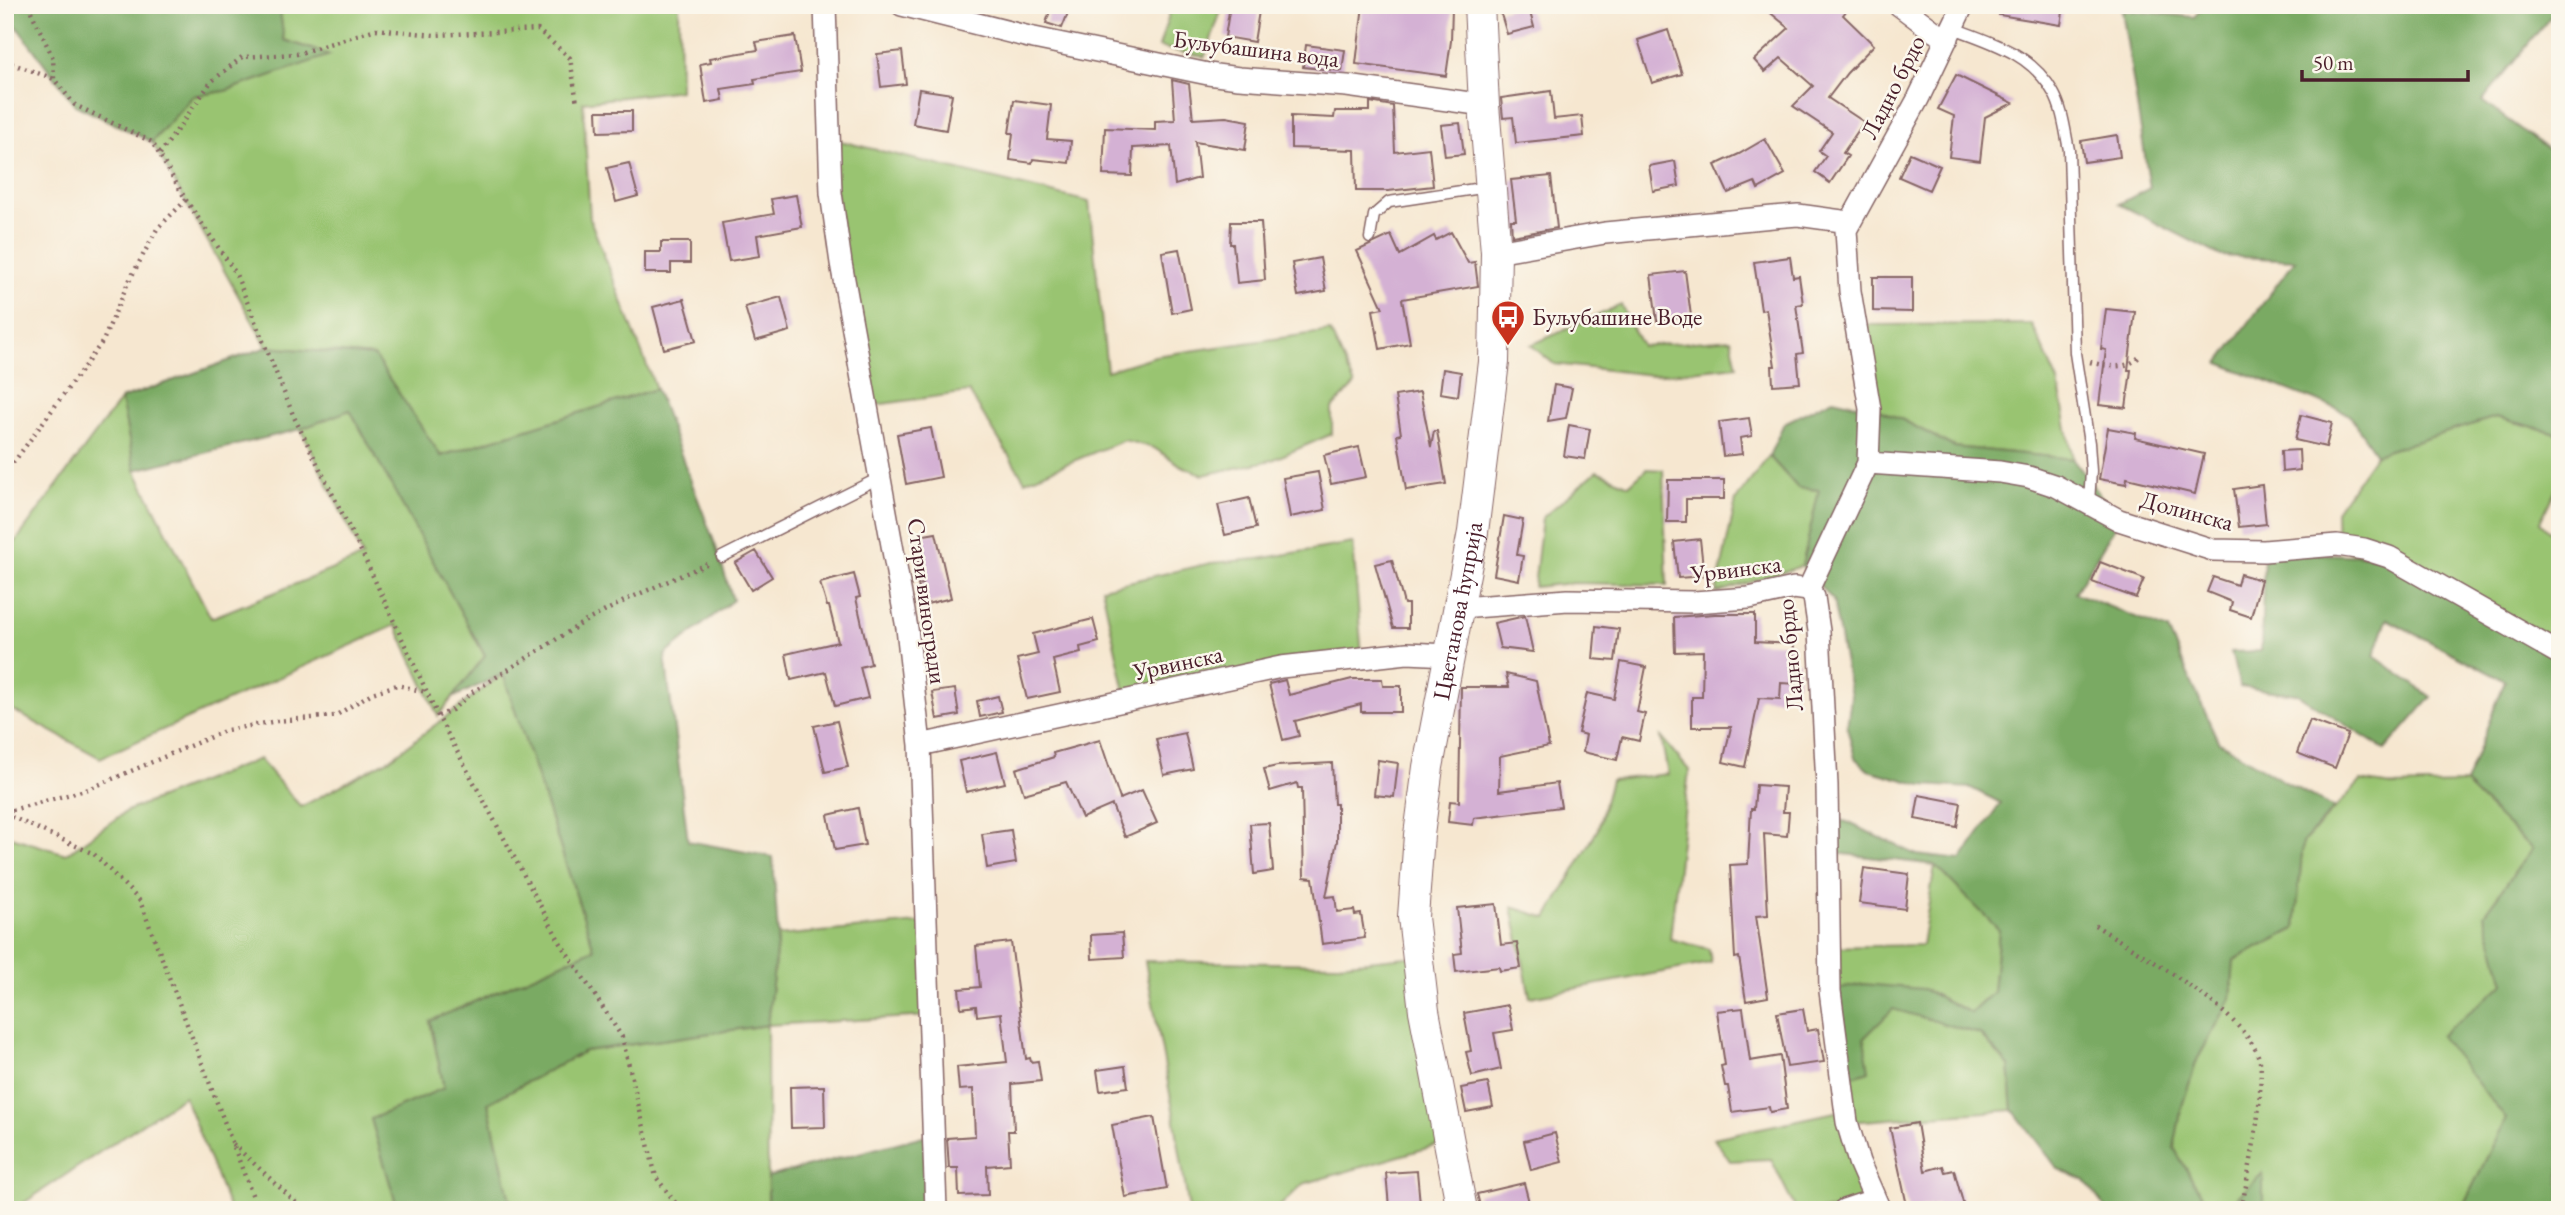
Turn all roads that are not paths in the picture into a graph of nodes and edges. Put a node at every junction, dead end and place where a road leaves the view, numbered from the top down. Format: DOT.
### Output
graph roads {
  1 [pos="825,5"];
  2 [pos="902,5"];
  3 [pos="1479,5"];
  4 [pos="1899,5"];
  5 [pos="1963,5"];
  6 [pos="1950,33"];
  7 [pos="1484,105"];
  8 [pos="1491,186"];
  9 [pos="1849,222"];
  10 [pos="1370,237"];
  11 [pos="1496,252"];
  12 [pos="1868,463"];
  13 [pos="881,477"];
  14 [pos="2089,503"];
  15 [pos="722,557"];
  16 [pos="1808,590"];
  17 [pos="1460,608"];
  18 [pos="2560,654"];
  19 [pos="1449,655"];
  20 [pos="920,745"];
  21 [pos="1877,1205"];
  22 [pos="936,1210"];
  23 [pos="1462,1210"];
  24 [pos="1844,1210"];
  1 -- 13 [label="street, Стари виногради"];
  2 -- 7 [label="street, Буљубашина вода"];
  3 -- 7 [label="street, Цветанова ћуприја"];
  4 -- 6 [label="street"];
  5 -- 6 [label="street, Ладно брдо"];
  6 -- 9 [label="street, Ладно брдо"];
  6 -- 14 [label="lane"];
  7 -- 8 [label="street, Цветанова ћуприја"];
  8 -- 10 [label="lane"];
  8 -- 11 [label="street, Цветанова ћуприја"];
  9 -- 11 [label="street"];
  9 -- 12 [label="street, Ладно брдо"];
  11 -- 17 [label="street, Цветанова ћуприја"];
  12 -- 14 [label="street, Долинска"];
  12 -- 16 [label="street, Ладно брдо"];
  13 -- 15 [label="lane"];
  13 -- 20 [label="street, Стари виногради"];
  14 -- 18 [label="street, Долинска"];
  16 -- 17 [label="street, Урвинска"];
  16 -- 21 [label="street, Ладно брдо"];
  17 -- 19 [label="street, Цветанова ћуприја"];
  19 -- 20 [label="street, Урвинска"];
  19 -- 23 [label="street, Цветанова ћуприја"];
  20 -- 22 [label="street, Стари виногради"];
  21 -- 24 [label="street"];
}
